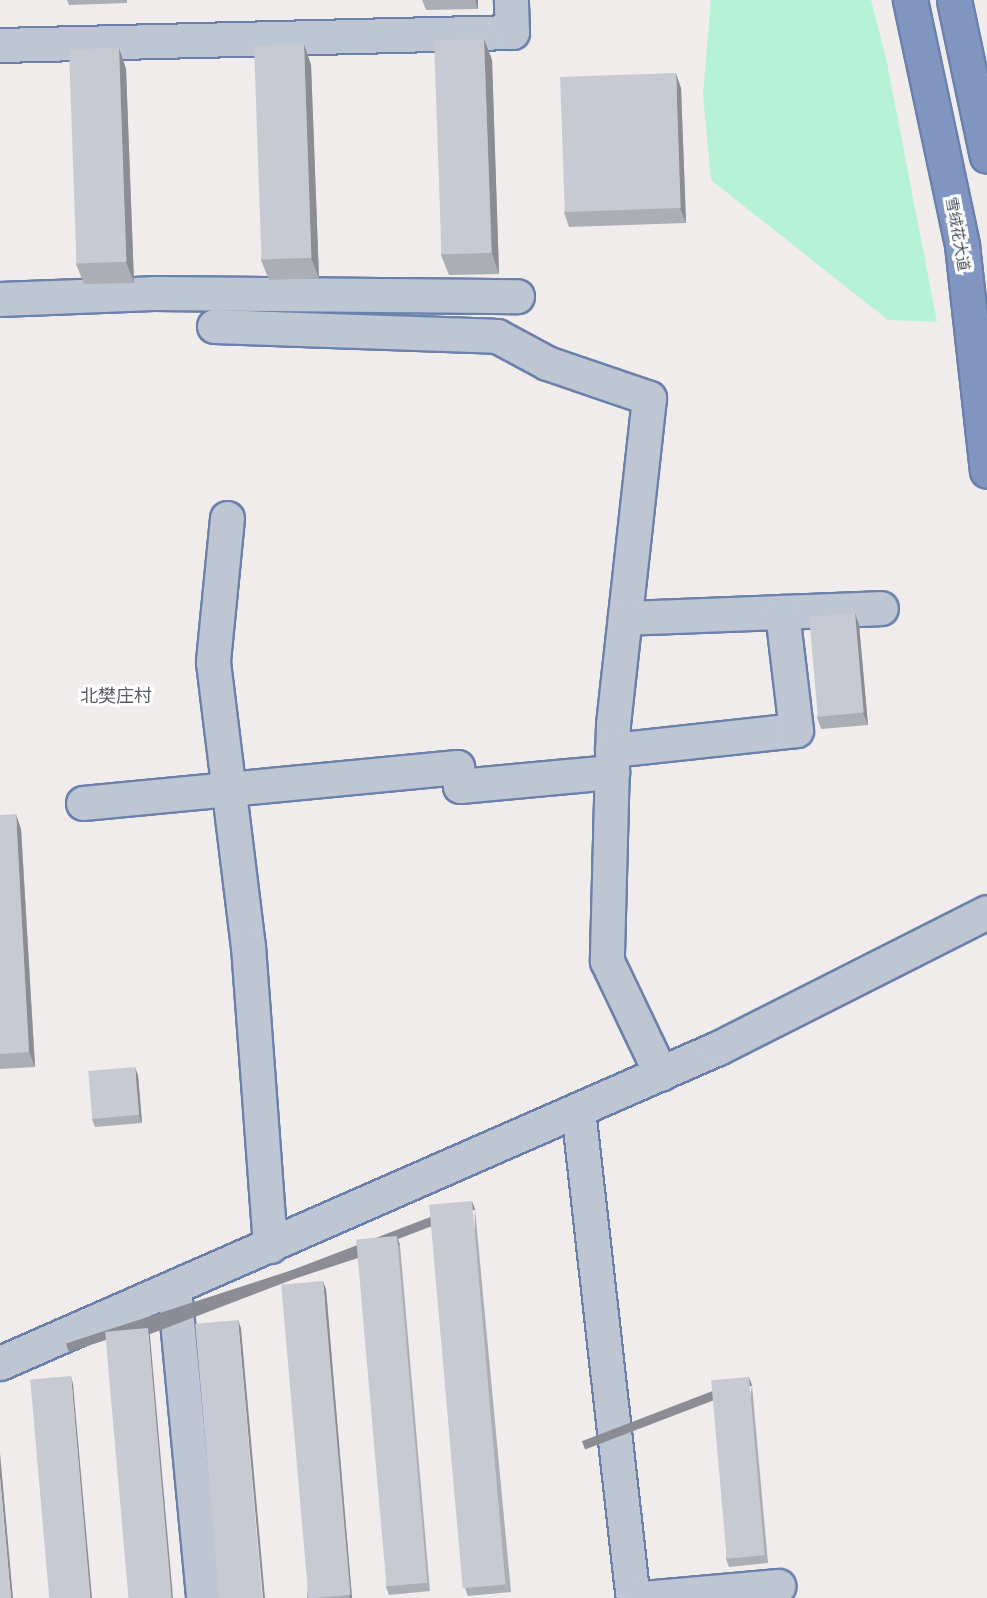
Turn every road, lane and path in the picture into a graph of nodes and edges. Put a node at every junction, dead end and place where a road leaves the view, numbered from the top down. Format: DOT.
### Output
graph roads {
  1 [pos="511,0"];
  2 [pos="910,0"];
  3 [pos="954,0"];
  4 [pos="0,45"];
  5 [pos="987,156"];
  6 [pos="517,296"];
  7 [pos="0,299"];
  8 [pos="214,326"];
  9 [pos="987,471"];
  10 [pos="227,518"];
  11 [pos="881,608"];
  12 [pos="782,612"];
  13 [pos="625,618"];
  14 [pos="612,761"];
  15 [pos="228,789"];
  16 [pos="83,803"];
  17 [pos="987,912"];
  18 [pos="661,1074"];
  19 [pos="578,1110"];
  20 [pos="270,1246"];
  21 [pos="174,1289"];
  22 [pos="0,1363"];
  23 [pos="778,1586"];
  24 [pos="203,1598"];
  25 [pos="633,1598"];
  26 [pos="643,1598"];
  1 -- 4 [label="street"];
  2 -- 9 [label="highway, 雪绒花大道"];
  3 -- 5 [label="highway"];
  6 -- 7 [label="street"];
  8 -- 13 [label="street"];
  10 -- 15 [label="street"];
  11 -- 12 [label="street"];
  12 -- 13 [label="street"];
  12 -- 14 [label="street"];
  13 -- 14 [label="street"];
  14 -- 15 [label="street"];
  14 -- 18 [label="street"];
  15 -- 16 [label="street"];
  15 -- 20 [label="street"];
  17 -- 18 [label="street"];
  18 -- 19 [label="street"];
  19 -- 20 [label="street"];
  19 -- 25 [label="street"];
  20 -- 21 [label="street"];
  21 -- 22 [label="street"];
  21 -- 24 [label="street"];
  23 -- 26 [label="street"];
}
